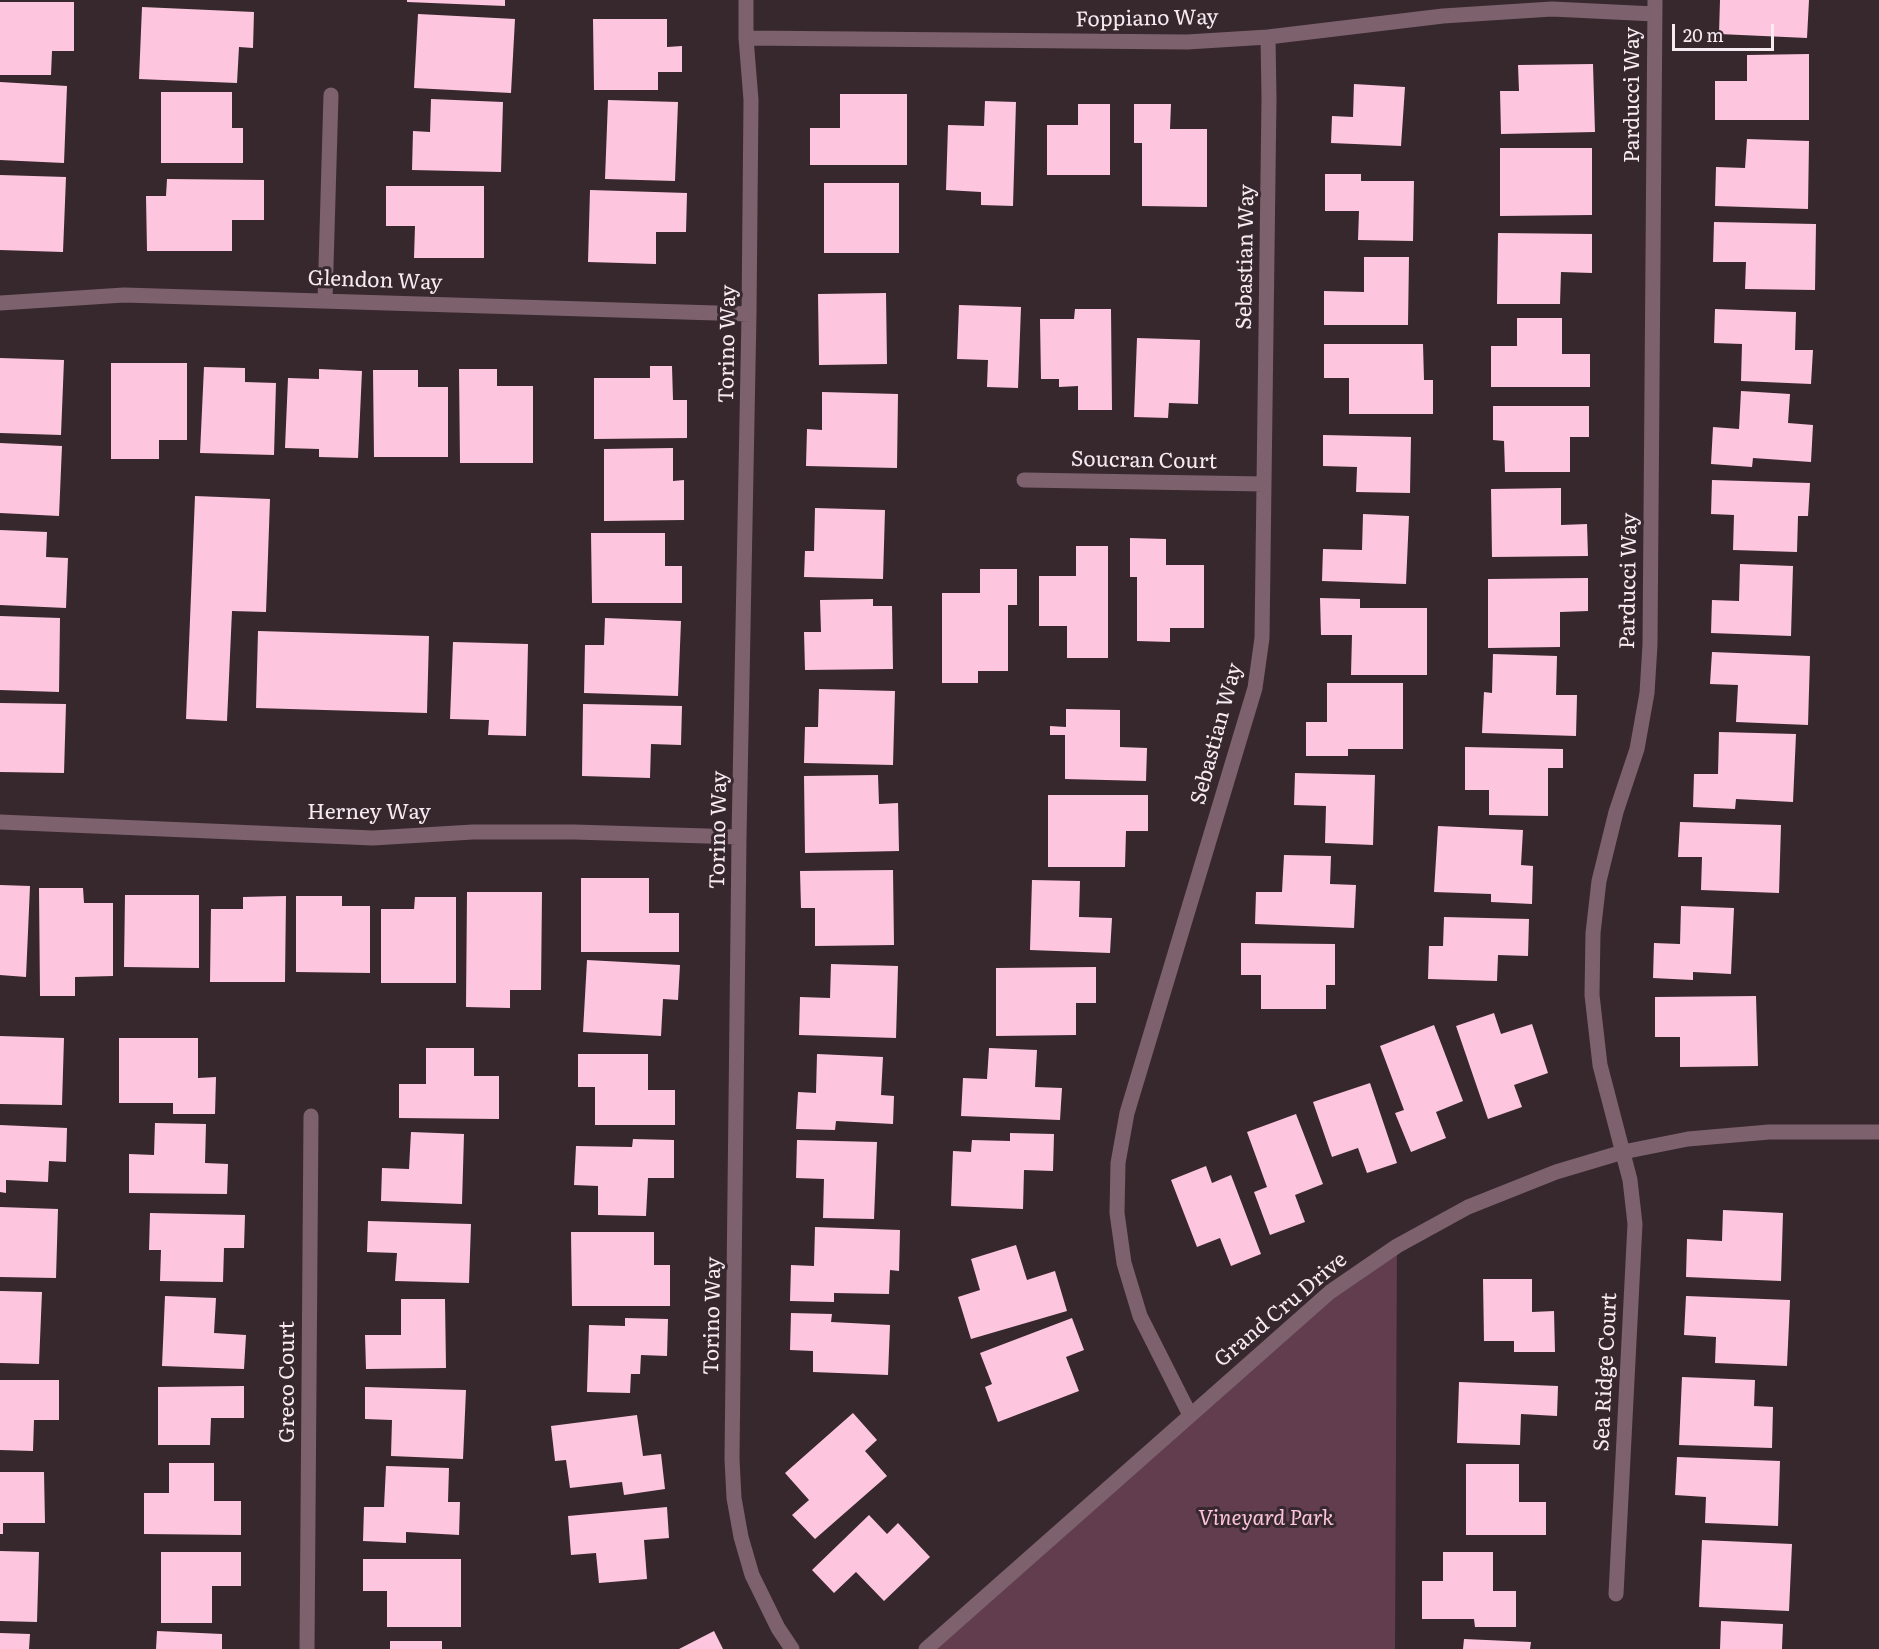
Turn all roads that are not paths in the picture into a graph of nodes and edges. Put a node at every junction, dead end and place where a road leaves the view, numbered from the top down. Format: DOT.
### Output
graph roads {
  1 [pos="746,0"];
  2 [pos="1655,7"];
  3 [pos="1268,37"];
  4 [pos="746,38"];
  5 [pos="331,95"];
  6 [pos="325,300"];
  7 [pos="0,303"];
  8 [pos="749,314"];
  9 [pos="1024,480"];
  10 [pos="1264,484"];
  11 [pos="0,822"];
  12 [pos="739,837"];
  13 [pos="310,1116"];
  14 [pos="1879,1132"];
  15 [pos="1623,1152"];
  16 [pos="1190,1415"];
  17 [pos="1616,1594"];
  18 [pos="307,1649"];
  19 [pos="792,1649"];
  20 [pos="926,1649"];
  1 -- 4 [label="street, Torino Way"];
  2 -- 3 [label="street, Foppiano Way"];
  2 -- 15 [label="street, Parducci Way"];
  3 -- 4 [label="street, Foppiano Way"];
  3 -- 10 [label="street, Sebastian Way"];
  4 -- 8 [label="street, Torino Way"];
  5 -- 6 [label="street"];
  6 -- 7 [label="street, Glendon Way"];
  6 -- 8 [label="street, Glendon Way"];
  8 -- 12 [label="street, Torino Way"];
  9 -- 10 [label="street, Soucran Court"];
  10 -- 16 [label="street, Sebastian Way"];
  11 -- 12 [label="street, Herney Way"];
  12 -- 19 [label="street, Torino Way"];
  13 -- 18 [label="street, Greco Court"];
  14 -- 15 [label="street, Grand Cru Drive"];
  15 -- 16 [label="street, Grand Cru Drive"];
  15 -- 17 [label="street, Sea Ridge Court"];
  16 -- 20 [label="street, Grand Cru Drive"];
}
